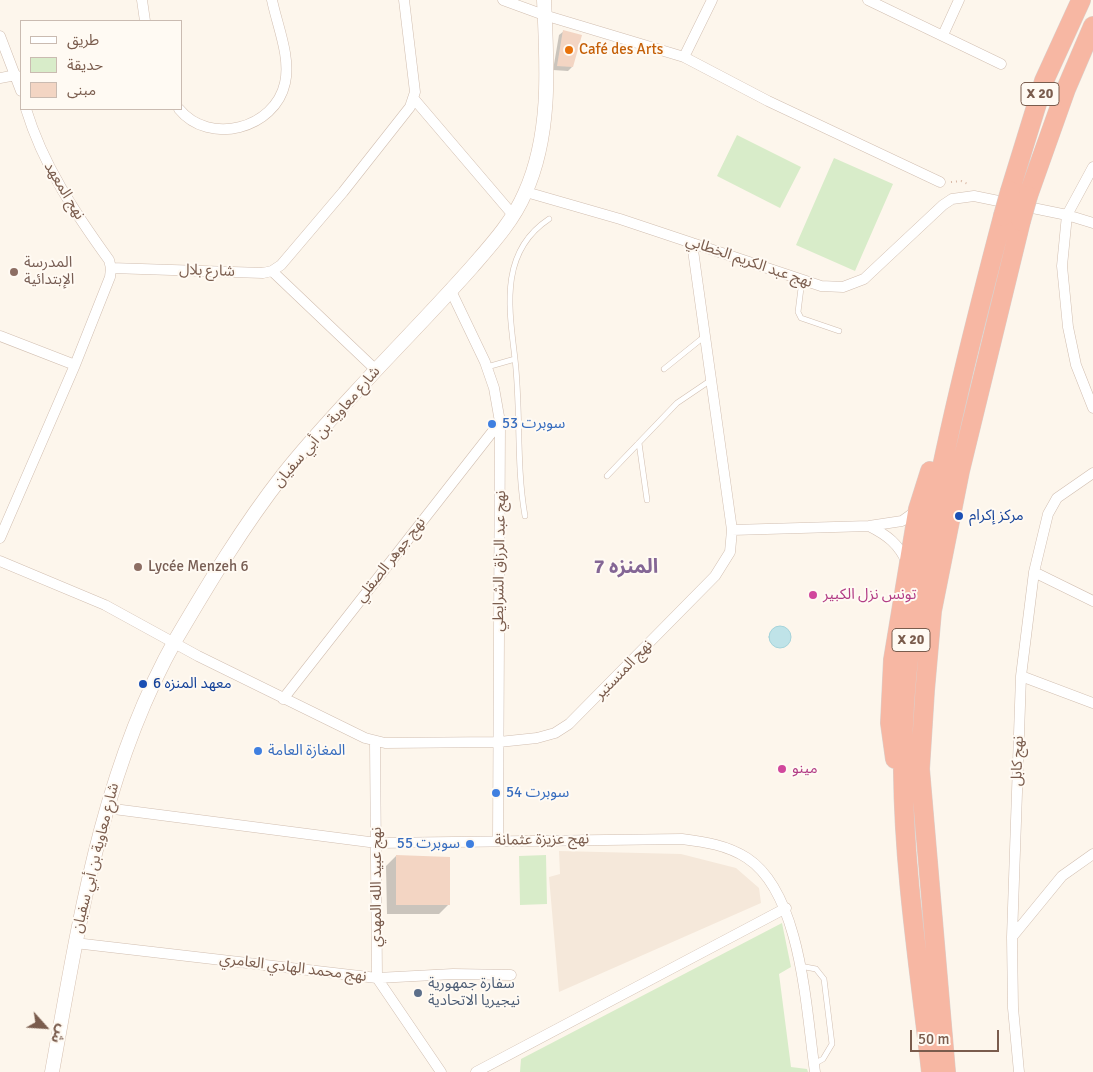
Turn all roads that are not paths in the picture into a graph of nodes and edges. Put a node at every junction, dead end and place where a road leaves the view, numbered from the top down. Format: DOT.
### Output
graph roads {
  1 [pos="142,0"];
  2 [pos="272,0"];
  3 [pos="404,0"];
  4 [pos="503,0"];
  5 [pos="544,0"];
  6 [pos="712,0"];
  7 [pos="868,0"];
  8 [pos="960,0"];
  9 [pos="1081,0"];
  10 [pos="544,15"];
  11 [pos="145,20"];
  12 [pos="1093,26"];
  13 [pos="942,35"];
  14 [pos="0,36"];
  15 [pos="684,57"];
  16 [pos="1001,64"];
  17 [pos="16,75"];
  18 [pos="0,78"];
  19 [pos="20,88"];
  20 [pos="414,99"];
  21 [pos="26,110"];
  22 [pos="180,110"];
  23 [pos="1093,167"];
  24 [pos="940,182"];
  25 [pos="526,192"];
  26 [pos="513,215"];
  27 [pos="1067,215"];
  28 [pos="549,219"];
  29 [pos="1093,223"];
  30 [pos="692,243"];
  31 [pos="111,268"];
  32 [pos="272,270"];
  33 [pos="802,280"];
  34 [pos="451,291"];
  35 [pos="839,331"];
  36 [pos="0,336"];
  37 [pos="705,336"];
  38 [pos="968,351"];
  39 [pos="515,360"];
  40 [pos="75,365"];
  41 [pos="486,367"];
  42 [pos="664,369"];
  43 [pos="376,370"];
  44 [pos="711,379"];
  45 [pos="1093,408"];
  46 [pos="500,422"];
  47 [pos="639,443"];
  48 [pos="1093,473"];
  49 [pos="607,476"];
  50 [pos="647,500"];
  51 [pos="918,509"];
  52 [pos="525,516"];
  53 [pos="870,526"];
  54 [pos="732,530"];
  55 [pos="0,538"];
  56 [pos="0,561"];
  57 [pos="908,567"];
  58 [pos="1034,572"];
  59 [pos="1093,601"];
  60 [pos="175,642"];
  61 [pos="1021,676"];
  62 [pos="282,699"];
  63 [pos="1093,703"];
  64 [pos="375,742"];
  65 [pos="499,742"];
  66 [pos="106,808"];
  67 [pos="498,840"];
  68 [pos="378,843"];
  69 [pos="907,852"];
  70 [pos="1093,854"];
  71 [pos="910,883"];
  72 [pos="929,884"];
  73 [pos="786,908"];
  74 [pos="1012,937"];
  75 [pos="76,942"];
  76 [pos="799,966"];
  77 [pos="511,975"];
  78 [pos="377,978"];
  79 [pos="814,1068"];
  80 [pos="52,1072"];
  81 [pos="441,1072"];
  82 [pos="476,1072"];
  83 [pos="920,1072"];
  84 [pos="931,1072"];
  85 [pos="946,1072"];
  86 [pos="958,1072"];
  87 [pos="1019,1072"];
  1 -- 11 [label="street"];
  2 -- 22 [label="street"];
  3 -- 20 [label="street"];
  4 -- 10 [label="street"];
  5 -- 10 [label="main road, شارع معاوية بن أبي سفيان"];
  6 -- 15 [label="street"];
  7 -- 13 [label="street"];
  8 -- 13 [label="street"];
  9 -- 38 [label="highway, X 20, bridge"];
  10 -- 15 [label="street"];
  10 -- 25 [label="main road, شارع معاوية بن أبي سفيان"];
  12 -- 72 [label="highway, X 20, bridge"];
  13 -- 16 [label="street"];
  14 -- 17 [label="street"];
  15 -- 24 [label="street"];
  17 -- 18 [label="street"];
  17 -- 19 [label="street"];
  20 -- 26 [label="street"];
  20 -- 32 [label="street"];
  21 -- 31 [label="street, نهج المعهد"];
  23 -- 27 [label="street"];
  25 -- 26 [label="main road, شارع معاوية بن أبي سفيان"];
  25 -- 30 [label="street, نهج عبد الكريم الخطابي"];
  26 -- 34 [label="main road, شارع معاوية بن أبي سفيان"];
  27 -- 29 [label="street, نهج عبد الكريم الخطابي"];
  27 -- 33 [label="street, نهج عبد الكريم الخطابي"];
  27 -- 45 [label="street"];
  28 -- 39 [label="lane"];
  30 -- 33 [label="street, نهج عبد الكريم الخطابي"];
  30 -- 37 [label="street, نهج المنستير"];
  31 -- 32 [label="street, شارع بلال"];
  31 -- 40 [label="street"];
  32 -- 43 [label="street"];
  33 -- 35 [label="lane"];
  34 -- 41 [label="street, نهج عبد الرزاق الشرايطي"];
  34 -- 43 [label="main road, شارع معاوية بن أبي سفيان"];
  36 -- 40 [label="street"];
  37 -- 42 [label="lane"];
  37 -- 44 [label="street, نهج المنستير"];
  38 -- 51 [label="highway"];
  38 -- 69 [label="highway, X 20"];
  39 -- 41 [label="lane"];
  39 -- 52 [label="lane"];
  40 -- 55 [label="street"];
  41 -- 46 [label="street, نهج عبد الرزاق الشرايطي"];
  43 -- 60 [label="main road, شارع معاوية بن أبي سفيان"];
  44 -- 47 [label="lane"];
  44 -- 54 [label="street, نهج المنستير"];
  46 -- 62 [label="street, نهج جوهر الصقلي"];
  46 -- 65 [label="street, نهج عبد الرزاق الشرايطي"];
  47 -- 49 [label="lane"];
  47 -- 50 [label="lane"];
  48 -- 58 [label="street, نهج كابل"];
  51 -- 53 [label="street"];
  51 -- 57 [label="highway"];
  53 -- 54 [label="street"];
  53 -- 57 [label="street"];
  54 -- 65 [label="street, نهج المنستير"];
  56 -- 60 [label="street, نهج المنستير"];
  57 -- 69 [label="highway"];
  58 -- 59 [label="street"];
  58 -- 61 [label="street, نهج كابل"];
  60 -- 62 [label="street, نهج المنستير"];
  60 -- 66 [label="main road, شارع معاوية بن أبي سفيان"];
  61 -- 63 [label="street"];
  61 -- 74 [label="street, نهج كابل"];
  62 -- 64 [label="street, نهج المنستير"];
  64 -- 65 [label="street, نهج المنستير"];
  64 -- 68 [label="street, نهج عبيد الله المهدي"];
  65 -- 67 [label="street, نهج عبد الرزاق الشرايطي"];
  66 -- 68 [label="street, نهج عزيزة عثمانة"];
  66 -- 75 [label="main road, شارع معاوية بن أبي سفيان"];
  67 -- 68 [label="street, نهج عزيزة عثمانة"];
  67 -- 73 [label="street, نهج عزيزة عثمانة"];
  68 -- 78 [label="street, نهج عبيد الله المهدي"];
  69 -- 71 [label="highway, X 20"];
  70 -- 74 [label="street"];
  71 -- 83 [label="highway"];
  71 -- 84 [label="highway, X 20"];
  72 -- 85 [label="highway, X 20"];
  72 -- 86 [label="highway"];
  73 -- 76 [label="street, نهج عزيزة عثمانة"];
  73 -- 82 [label="street"];
  74 -- 87 [label="street, نهج كابل"];
  75 -- 78 [label="street, نهج محمد الهادي العامري"];
  75 -- 80 [label="main road, شارع معاوية بن أبي سفيان"];
  76 -- 79 [label="street, نهج عزيزة عثمانة"];
  76 -- 79 [label="lane"];
  77 -- 78 [label="street, نهج محمد الهادي العامري"];
  78 -- 81 [label="street"];
}
